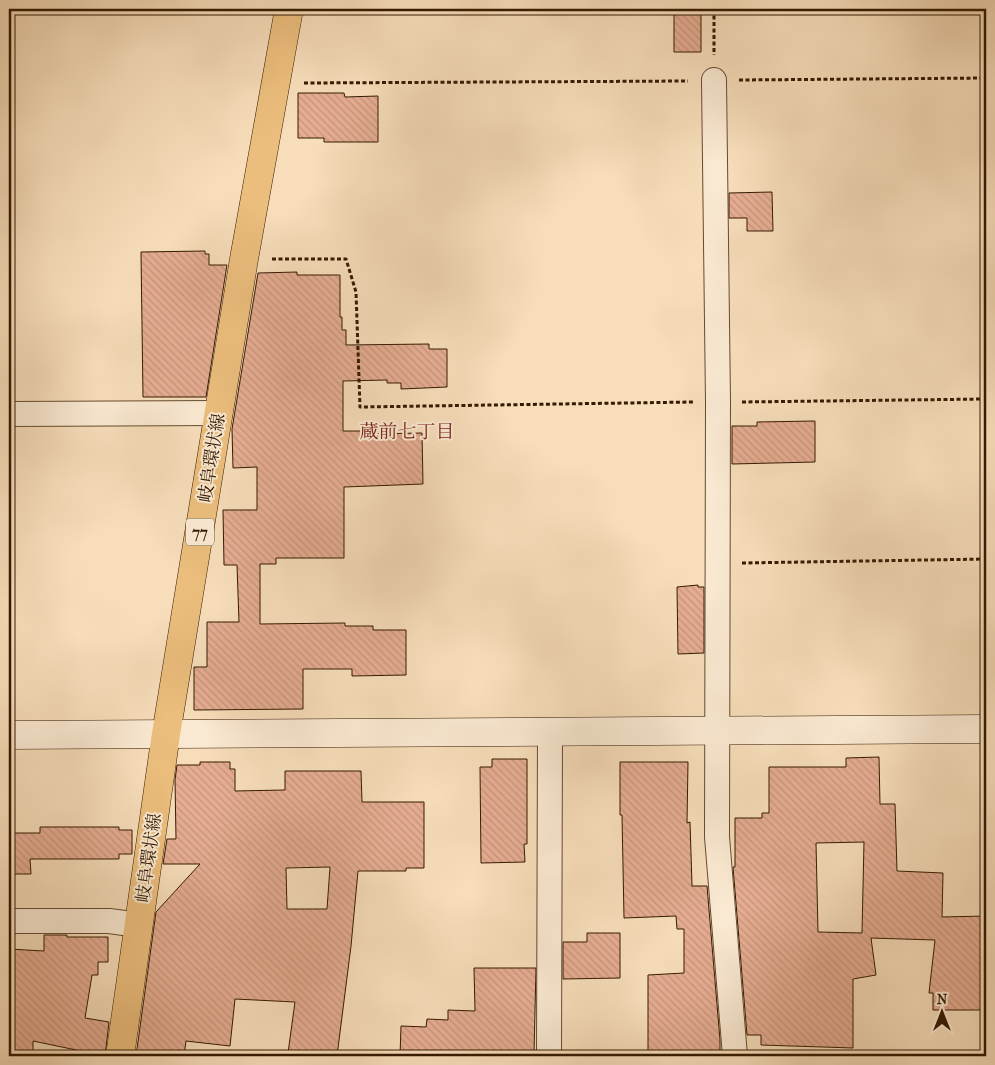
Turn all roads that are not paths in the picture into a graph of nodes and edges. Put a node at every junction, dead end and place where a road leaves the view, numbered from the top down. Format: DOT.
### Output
graph roads {
  1 [pos="289,9"];
  2 [pos="714,80"];
  3 [pos="220,413"];
  4 [pos="9,414"];
  5 [pos="986,729"];
  6 [pos="718,732"];
  7 [pos="550,733"];
  8 [pos="166,734"];
  9 [pos="9,736"];
  10 [pos="9,921"];
  11 [pos="140,925"];
  12 [pos="120,1056"];
  13 [pos="550,1056"];
  14 [pos="734,1056"];
  1 -- 3 [label="main road, 岐阜環状線 / 77"];
  2 -- 6 [label="street"];
  3 -- 4 [label="street"];
  3 -- 8 [label="main road, 岐阜環状線 / 77"];
  5 -- 6 [label="street"];
  6 -- 7 [label="street"];
  6 -- 14 [label="street"];
  7 -- 8 [label="street"];
  7 -- 13 [label="street"];
  8 -- 9 [label="street"];
  8 -- 11 [label="main road, 岐阜環状線 / 77"];
  10 -- 11 [label="street"];
  11 -- 12 [label="main road, 岐阜環状線 / 77"];
}
